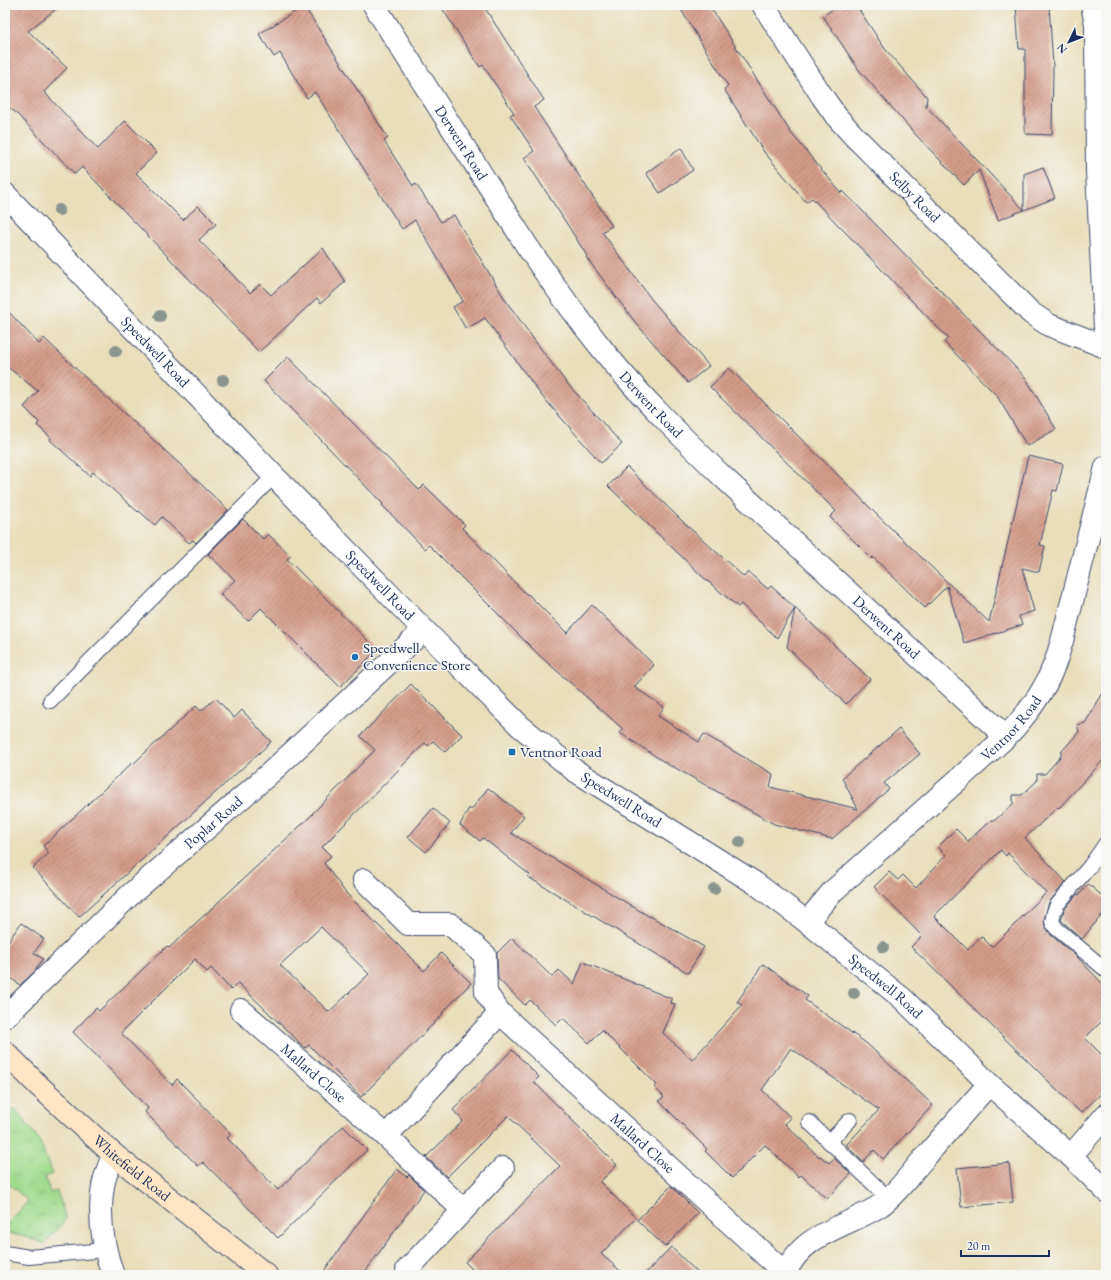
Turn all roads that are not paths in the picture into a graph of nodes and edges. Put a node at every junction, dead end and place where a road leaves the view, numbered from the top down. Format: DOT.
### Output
graph roads {
  1 [pos="374,5"];
  2 [pos="763,5"];
  3 [pos="1092,5"];
  4 [pos="5,194"];
  5 [pos="1106,348"];
  6 [pos="1106,467"];
  7 [pos="274,476"];
  8 [pos="424,630"];
  9 [pos="50,701"];
  10 [pos="1006,737"];
  11 [pos="1106,843"];
  12 [pos="364,880"];
  13 [pos="807,922"];
  14 [pos="1106,970"];
  15 [pos="241,1010"];
  16 [pos="500,1013"];
  17 [pos="5,1017"];
  18 [pos="5,1052"];
  19 [pos="989,1084"];
  20 [pos="1106,1116"];
  21 [pos="850,1120"];
  22 [pos="809,1122"];
  23 [pos="386,1136"];
  24 [pos="829,1142"];
  25 [pos="113,1154"];
  26 [pos="1071,1156"];
  27 [pos="503,1168"];
  28 [pos="1106,1191"];
  29 [pos="888,1198"];
  30 [pos="463,1210"];
  31 [pos="105,1250"];
  32 [pos="5,1252"];
  33 [pos="407,1270"];
  34 [pos="786,1274"];
  35 [pos="114,1275"];
  36 [pos="266,1275"];
  1 -- 10 [label="street, Derwent Road"];
  2 -- 5 [label="street, Selby Road"];
  3 -- 5 [label="street"];
  4 -- 7 [label="street, Speedwell Road"];
  6 -- 10 [label="street, Ventnor Road"];
  7 -- 8 [label="street, Speedwell Road"];
  7 -- 9 [label="lane"];
  8 -- 13 [label="street, Speedwell Road"];
  8 -- 17 [label="street, Poplar Road"];
  10 -- 13 [label="street, Ventnor Road"];
  11 -- 14 [label="lane"];
  12 -- 16 [label="street, Mallard Close"];
  13 -- 19 [label="street, Speedwell Road"];
  15 -- 23 [label="street, Mallard Close"];
  16 -- 23 [label="street"];
  16 -- 34 [label="street, Mallard Close"];
  18 -- 25 [label="main road, Whitefield Road"];
  19 -- 26 [label="street, Speedwell Road"];
  19 -- 29 [label="street, Mallard Close"];
  20 -- 26 [label="street"];
  21 -- 24 [label="lane"];
  22 -- 24 [label="lane"];
  23 -- 30 [label="street, Mallard Close"];
  24 -- 29 [label="lane"];
  25 -- 31 [label="street"];
  25 -- 36 [label="main road, Whitefield Road"];
  26 -- 28 [label="street, Speedwell Road"];
  27 -- 30 [label="street"];
  29 -- 34 [label="street, Mallard Close"];
  30 -- 33 [label="street"];
  31 -- 32 [label="lane"];
  31 -- 35 [label="street"];
}
